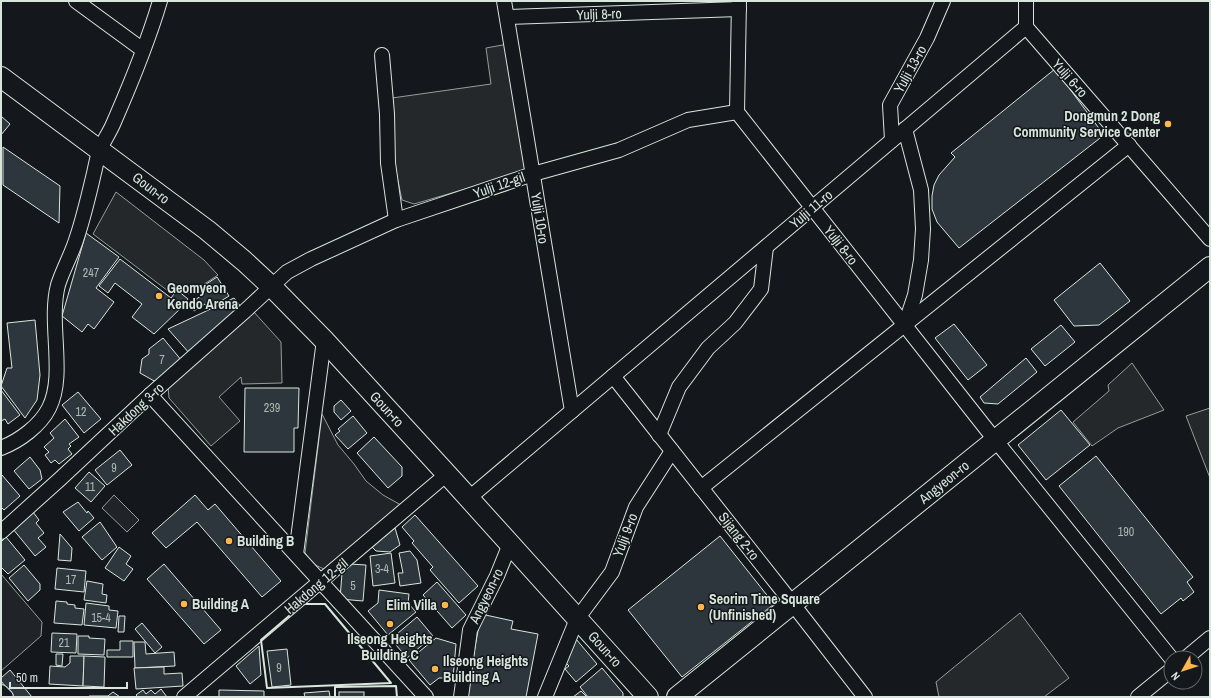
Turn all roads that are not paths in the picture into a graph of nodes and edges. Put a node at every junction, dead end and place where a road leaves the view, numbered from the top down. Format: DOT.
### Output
graph roads {
  1 [pos="76,1"];
  2 [pos="160,1"];
  3 [pos="504,1"];
  4 [pos="943,1"];
  5 [pos="1026,1"];
  6 [pos="739,5"];
  7 [pos="506,17"];
  8 [pos="1026,27"];
  9 [pos="143,50"];
  10 [pos="382,55"];
  11 [pos="1,77"];
  12 [pos="737,112"];
  13 [pos="905,129"];
  14 [pos="892,140"];
  15 [pos="1129,145"];
  16 [pos="100,150"];
  17 [pos="533,174"];
  18 [pos="812,208"];
  19 [pos="396,220"];
  20 [pos="1210,239"];
  21 [pos="766,247"];
  22 [pos="1210,267"];
  23 [pos="271,286"];
  24 [pos="904,325"];
  25 [pos="324,340"];
  26 [pos="613,376"];
  27 [pos="150,394"];
  28 [pos="572,411"];
  29 [pos="659,434"];
  30 [pos="995,440"];
  31 [pos="1,448"];
  32 [pos="672,451"];
  33 [pos="447,474"];
  34 [pos="701,488"];
  35 [pos="469,498"];
  36 [pos="1,532"];
  37 [pos="510,544"];
  38 [pos="296,554"];
  39 [pos="320,582"];
  40 [pos="793,604"];
  41 [pos="577,619"];
  42 [pos="1210,638"];
  43 [pos="1165,650"];
  44 [pos="1196,650"];
  45 [pos="1163,677"];
  46 [pos="1,692"];
  47 [pos="6,697"];
  48 [pos="184,697"];
  49 [pos="426,697"];
  50 [pos="462,697"];
  51 [pos="545,697"];
  52 [pos="648,697"];
  53 [pos="677,697"];
  54 [pos="865,697"];
  55 [pos="1138,697"];
  1 -- 9 [label="street"];
  2 -- 9 [label="street"];
  3 -- 7 [label="street, Yulji 10-ro"];
  4 -- 14 [label="street, Yulji 13-ro"];
  5 -- 8 [label="street"];
  6 -- 7 [label="street, Yulji 8-ro"];
  6 -- 12 [label="street, Yulji 8-ro"];
  7 -- 17 [label="street, Yulji 10-ro"];
  8 -- 13 [label="street, Yulji 11-ro"];
  8 -- 15 [label="street, Yulji 6-ro"];
  9 -- 16 [label="street"];
  10 -- 19 [label="street"];
  11 -- 16 [label="street, Goun-ro"];
  12 -- 17 [label="street, Yulji 12-gil"];
  12 -- 18 [label="street, Yulji 8-ro"];
  13 -- 14 [label="street, Yulji 11-ro"];
  13 -- 24 [label="street"];
  14 -- 18 [label="street, Yulji 11-ro"];
  15 -- 20 [label="street, Yulji 6-ro"];
  15 -- 24 [label="street"];
  16 -- 23 [label="street, Goun-ro"];
  16 -- 31 [label="street"];
  17 -- 19 [label="street, Yulji 12-gil"];
  17 -- 28 [label="street, Yulji 10-ro"];
  18 -- 21 [label="street, Yulji 11-ro"];
  18 -- 24 [label="street, Yulji 8-ro"];
  19 -- 23 [label="street, Yulji 12-gil"];
  21 -- 26 [label="street, Yulji 11-ro"];
  21 -- 29 [label="street"];
  22 -- 30 [label="street, Angyeon-ro"];
  23 -- 25 [label="street, Goun-ro"];
  23 -- 27 [label="street, Hakdong 3-ro"];
  24 -- 30 [label="street, Yulji 8-ro"];
  24 -- 34 [label="street"];
  25 -- 33 [label="street, Goun-ro"];
  25 -- 38 [label="street"];
  26 -- 28 [label="street, Yulji 11-ro"];
  26 -- 29 [label="street, Sijang 2-ro"];
  27 -- 36 [label="street, Hakdong 3-ro"];
  27 -- 38 [label="street"];
  28 -- 35 [label="street, Yulji 11-ro"];
  29 -- 32 [label="street, Sijang 2-ro"];
  30 -- 40 [label="street, Angyeon-ro"];
  30 -- 43 [label="street, Yulji 8-ro"];
  32 -- 34 [label="street, Sijang 2-ro"];
  32 -- 41 [label="street, Yulji 9-ro"];
  33 -- 35 [label="street, Goun-ro"];
  33 -- 39 [label="street, Hakdong 12-gil"];
  34 -- 40 [label="street, Sijang 2-ro"];
  35 -- 37 [label="street, Goun-ro"];
  37 -- 41 [label="street, Goun-ro"];
  37 -- 50 [label="street, Angyeon-ro"];
  38 -- 39 [label="street"];
  39 -- 48 [label="street, Hakdong 12-gil"];
  39 -- 49 [label="street"];
  40 -- 53 [label="street, Angyeon-ro"];
  40 -- 54 [label="street, Sijang 2-ro"];
  41 -- 51 [label="street, Yulji 9-ro"];
  41 -- 52 [label="street, Goun-ro"];
  42 -- 44 [label="street"];
  45 -- 55 [label="street"];
  46 -- 47 [label="street"];
}
